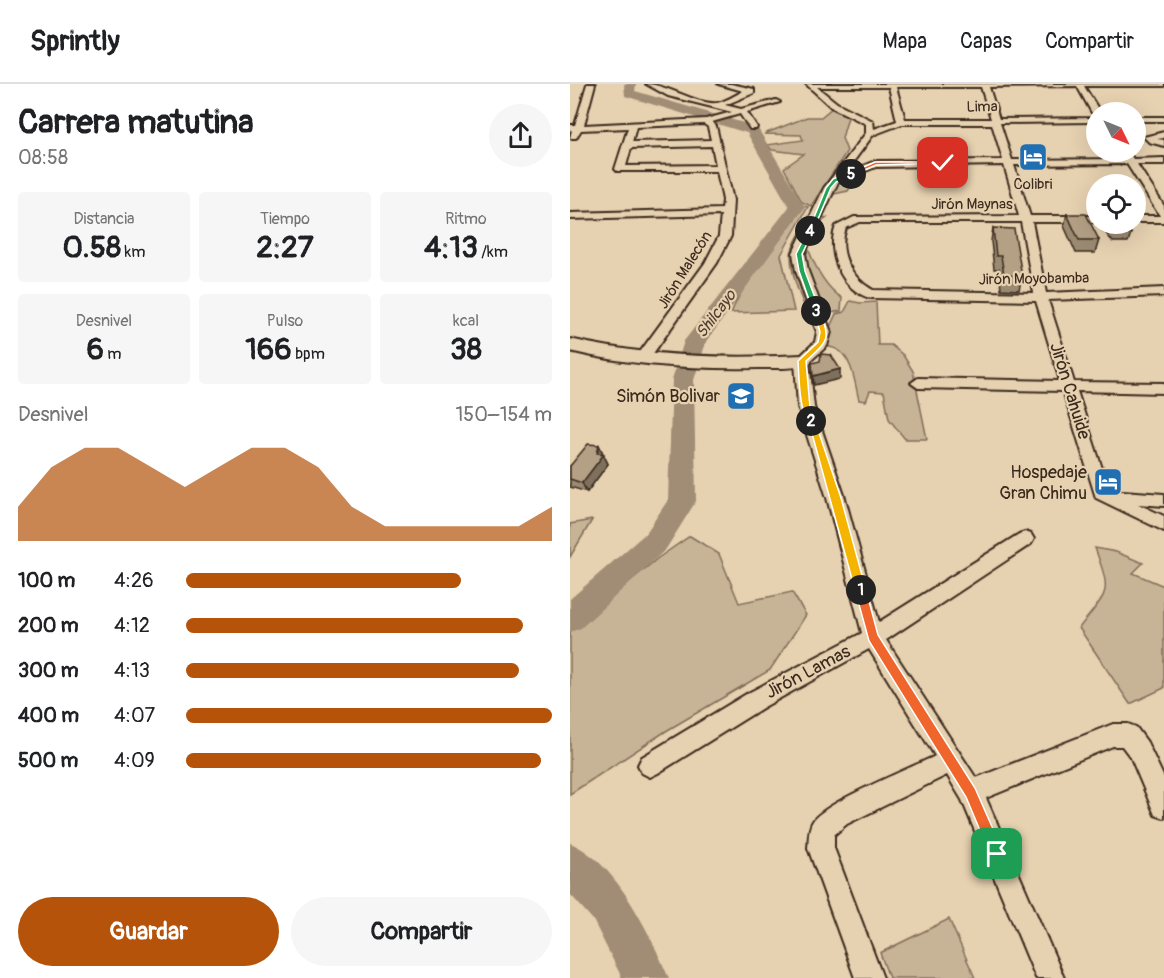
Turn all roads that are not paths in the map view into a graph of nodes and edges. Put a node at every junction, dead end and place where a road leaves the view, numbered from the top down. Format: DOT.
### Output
graph roads {
  1 [pos="591,84"];
  2 [pos="671,84"];
  3 [pos="722,84"];
  4 [pos="809,84"];
  5 [pos="892,84"];
  6 [pos="984,84"];
  7 [pos="1164,84"];
  8 [pos="1079,85"];
  9 [pos="653,86"];
  10 [pos="776,102"];
  11 [pos="1089,102"];
  12 [pos="721,104"];
  13 [pos="741,112"];
  14 [pos="1146,119"];
  15 [pos="1164,119"];
  16 [pos="712,120"];
  17 [pos="1086,120"];
  18 [pos="996,121"];
  19 [pos="901,122"];
  20 [pos="633,124"];
  21 [pos="575,127"];
  22 [pos="753,127"];
  23 [pos="870,128"];
  24 [pos="1164,135"];
  25 [pos="570,140"];
  26 [pos="715,143"];
  27 [pos="1164,143"];
  28 [pos="627,145"];
  29 [pos="1086,161"];
  30 [pos="1146,161"];
  31 [pos="1164,161"];
  32 [pos="1010,162"];
  33 [pos="1132,162"];
  34 [pos="720,168"];
  35 [pos="835,181"];
  36 [pos="726,212"];
  37 [pos="1164,214"];
  38 [pos="570,216"];
  39 [pos="1026,219"];
  40 [pos="1086,219"];
  41 [pos="1146,219"];
  42 [pos="1164,219"];
  43 [pos="849,222"];
  44 [pos="1164,292"];
  45 [pos="1041,297"];
  46 [pos="572,347"];
  47 [pos="642,359"];
  48 [pos="802,361"];
  49 [pos="918,383"];
  50 [pos="1067,386"];
  51 [pos="1164,388"];
  52 [pos="1102,494"];
  53 [pos="1164,500"];
  54 [pos="1164,524"];
  55 [pos="1025,539"];
  56 [pos="873,637"];
  57 [pos="950,761"];
  58 [pos="651,765"];
  59 [pos="971,792"];
  60 [pos="1164,806"];
  61 [pos="869,978"];
  62 [pos="1050,978"];
  1 -- 21 [label="street"];
  2 -- 9 [label="street"];
  3 -- 12 [label="street"];
  4 -- 5 [label="street"];
  4 -- 23 [label="street"];
  5 -- 6 [label="street"];
  5 -- 19 [label="street"];
  6 -- 8 [label="street"];
  6 -- 18 [label="street, Jirón Cahuide"];
  7 -- 8 [label="street"];
  8 -- 11 [label="street"];
  9 -- 12 [label="street"];
  10 -- 13 [label="street"];
  12 -- 13 [label="street"];
  13 -- 16 [label="street"];
  13 -- 22 [label="street"];
  14 -- 15 [label="street"];
  16 -- 20 [label="street"];
  16 -- 26 [label="street, Jirón Malecón"];
  17 -- 18 [label="street, Lima"];
  18 -- 19 [label="street, Lima"];
  18 -- 32 [label="street, Jirón Cahuide"];
  19 -- 23 [label="street, Lima"];
  20 -- 21 [label="street"];
  20 -- 28 [label="street"];
  21 -- 25 [label="street"];
  23 -- 35 [label="street"];
  24 -- 27 [label="street"];
  26 -- 28 [label="street"];
  26 -- 34 [label="street, Jirón Malecón"];
  28 -- 34 [label="street"];
  29 -- 32 [label="street"];
  30 -- 31 [label="street"];
  32 -- 35 [label="street"];
  32 -- 39 [label="street, Jirón Cahuide"];
  33 -- 37 [label="street"];
  34 -- 36 [label="street, Jirón Malecón"];
  35 -- 48 [label="street"];
  36 -- 38 [label="street"];
  36 -- 47 [label="street, Jirón Malecón"];
  39 -- 40 [label="street, Jirón Maynas"];
  39 -- 43 [label="street, Jirón Maynas"];
  39 -- 45 [label="street, Jirón Cahuide"];
  41 -- 42 [label="street"];
  43 -- 45 [label="street, Jirón Moyobamba"];
  44 -- 45 [label="street, Jirón Moyobamba"];
  45 -- 50 [label="street, Jirón Cahuide"];
  46 -- 47 [label="main road"];
  47 -- 48 [label="main road"];
  48 -- 56 [label="street"];
  49 -- 50 [label="street"];
  50 -- 51 [label="street"];
  50 -- 52 [label="street, Jirón Cahuide"];
  52 -- 53 [label="street"];
  52 -- 54 [label="street"];
  55 -- 56 [label="street, Jirón Lamas"];
  56 -- 57 [label="street"];
  56 -- 58 [label="street, Jirón Lamas"];
  57 -- 59 [label="street"];
  57 -- 61 [label="street"];
  59 -- 60 [label="street"];
  59 -- 62 [label="street"];
}
